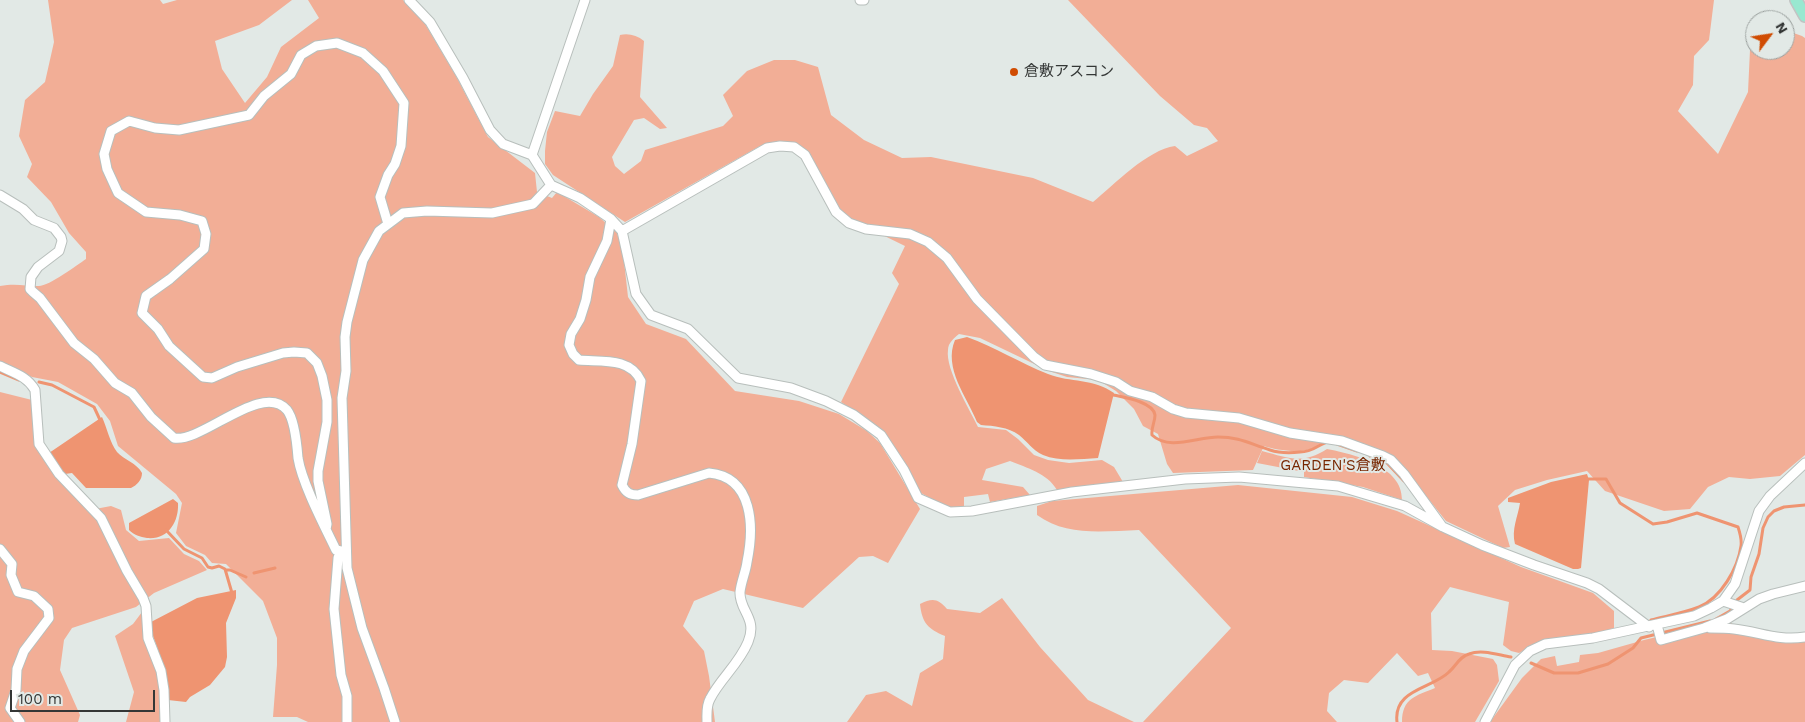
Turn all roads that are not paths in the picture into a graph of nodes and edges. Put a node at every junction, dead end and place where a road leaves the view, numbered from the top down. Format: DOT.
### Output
graph roads {
  1 [pos="409,0"];
  2 [pos="584,0"];
  3 [pos="860,0"];
  4 [pos="864,0"];
  5 [pos="1796,0"];
  6 [pos="1805,16"];
  7 [pos="532,155"];
  8 [pos="551,185"];
  9 [pos="0,195"];
  10 [pos="611,219"];
  11 [pos="388,224"];
  12 [pos="622,231"];
  13 [pos="0,366"];
  14 [pos="1805,463"];
  15 [pos="1443,527"];
  16 [pos="326,529"];
  17 [pos="0,548"];
  18 [pos="343,552"];
  19 [pos="1805,586"];
  20 [pos="1733,605"];
  21 [pos="1704,628"];
  22 [pos="1656,630"];
  23 [pos="1805,637"];
  24 [pos="20,722"];
  25 [pos="165,722"];
  26 [pos="347,722"];
  27 [pos="395,722"];
  28 [pos="707,722"];
  29 [pos="1485,722"];
  1 -- 7 [label="street"];
  2 -- 7 [label="street"];
  3 -- 4 [label="street"];
  5 -- 6 [label="main road"];
  7 -- 8 [label="street"];
  8 -- 10 [label="street"];
  8 -- 11 [label="street"];
  9 -- 16 [label="street"];
  10 -- 12 [label="street"];
  10 -- 28 [label="street"];
  11 -- 16 [label="street"];
  11 -- 18 [label="street"];
  12 -- 15 [label="street"];
  12 -- 15 [label="street"];
  13 -- 25 [label="street"];
  14 -- 20 [label="street"];
  15 -- 22 [label="street"];
  16 -- 18 [label="street"];
  17 -- 24 [label="street"];
  18 -- 26 [label="street"];
  18 -- 27 [label="street"];
  19 -- 20 [label="street"];
  20 -- 21 [label="street"];
  20 -- 22 [label="street"];
  21 -- 22 [label="street"];
  21 -- 23 [label="street"];
  22 -- 29 [label="street"];
}
